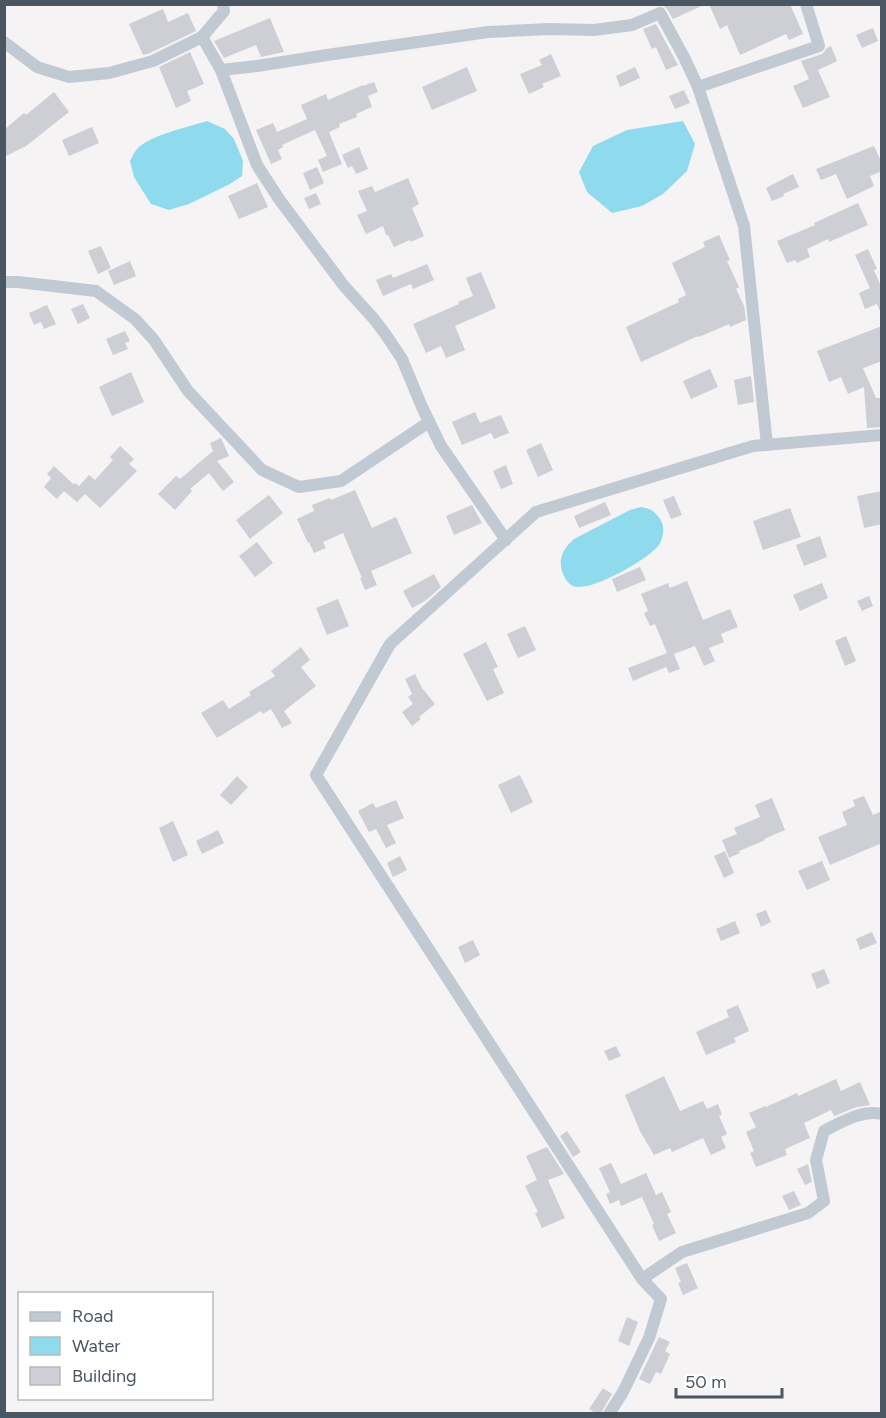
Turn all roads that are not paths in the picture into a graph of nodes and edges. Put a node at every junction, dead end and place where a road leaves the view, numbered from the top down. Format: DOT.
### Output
graph roads {
  1 [pos="223,4"];
  2 [pos="806,4"];
  3 [pos="202,37"];
  4 [pos="4,42"];
  5 [pos="220,70"];
  6 [pos="698,87"];
  7 [pos="4,282"];
  8 [pos="429,422"];
  9 [pos="882,435"];
  10 [pos="767,445"];
  11 [pos="506,540"];
  12 [pos="882,1114"];
  13 [pos="642,1279"];
  14 [pos="609,1413"];
  1 -- 3 [label="street"];
  2 -- 6 [label="street"];
  3 -- 4 [label="street"];
  3 -- 5 [label="street"];
  5 -- 6 [label="street"];
  5 -- 8 [label="street"];
  6 -- 10 [label="street"];
  7 -- 8 [label="street"];
  8 -- 11 [label="street"];
  9 -- 10 [label="street"];
  10 -- 11 [label="street"];
  11 -- 13 [label="street"];
  12 -- 13 [label="street"];
  13 -- 14 [label="street"];
}
